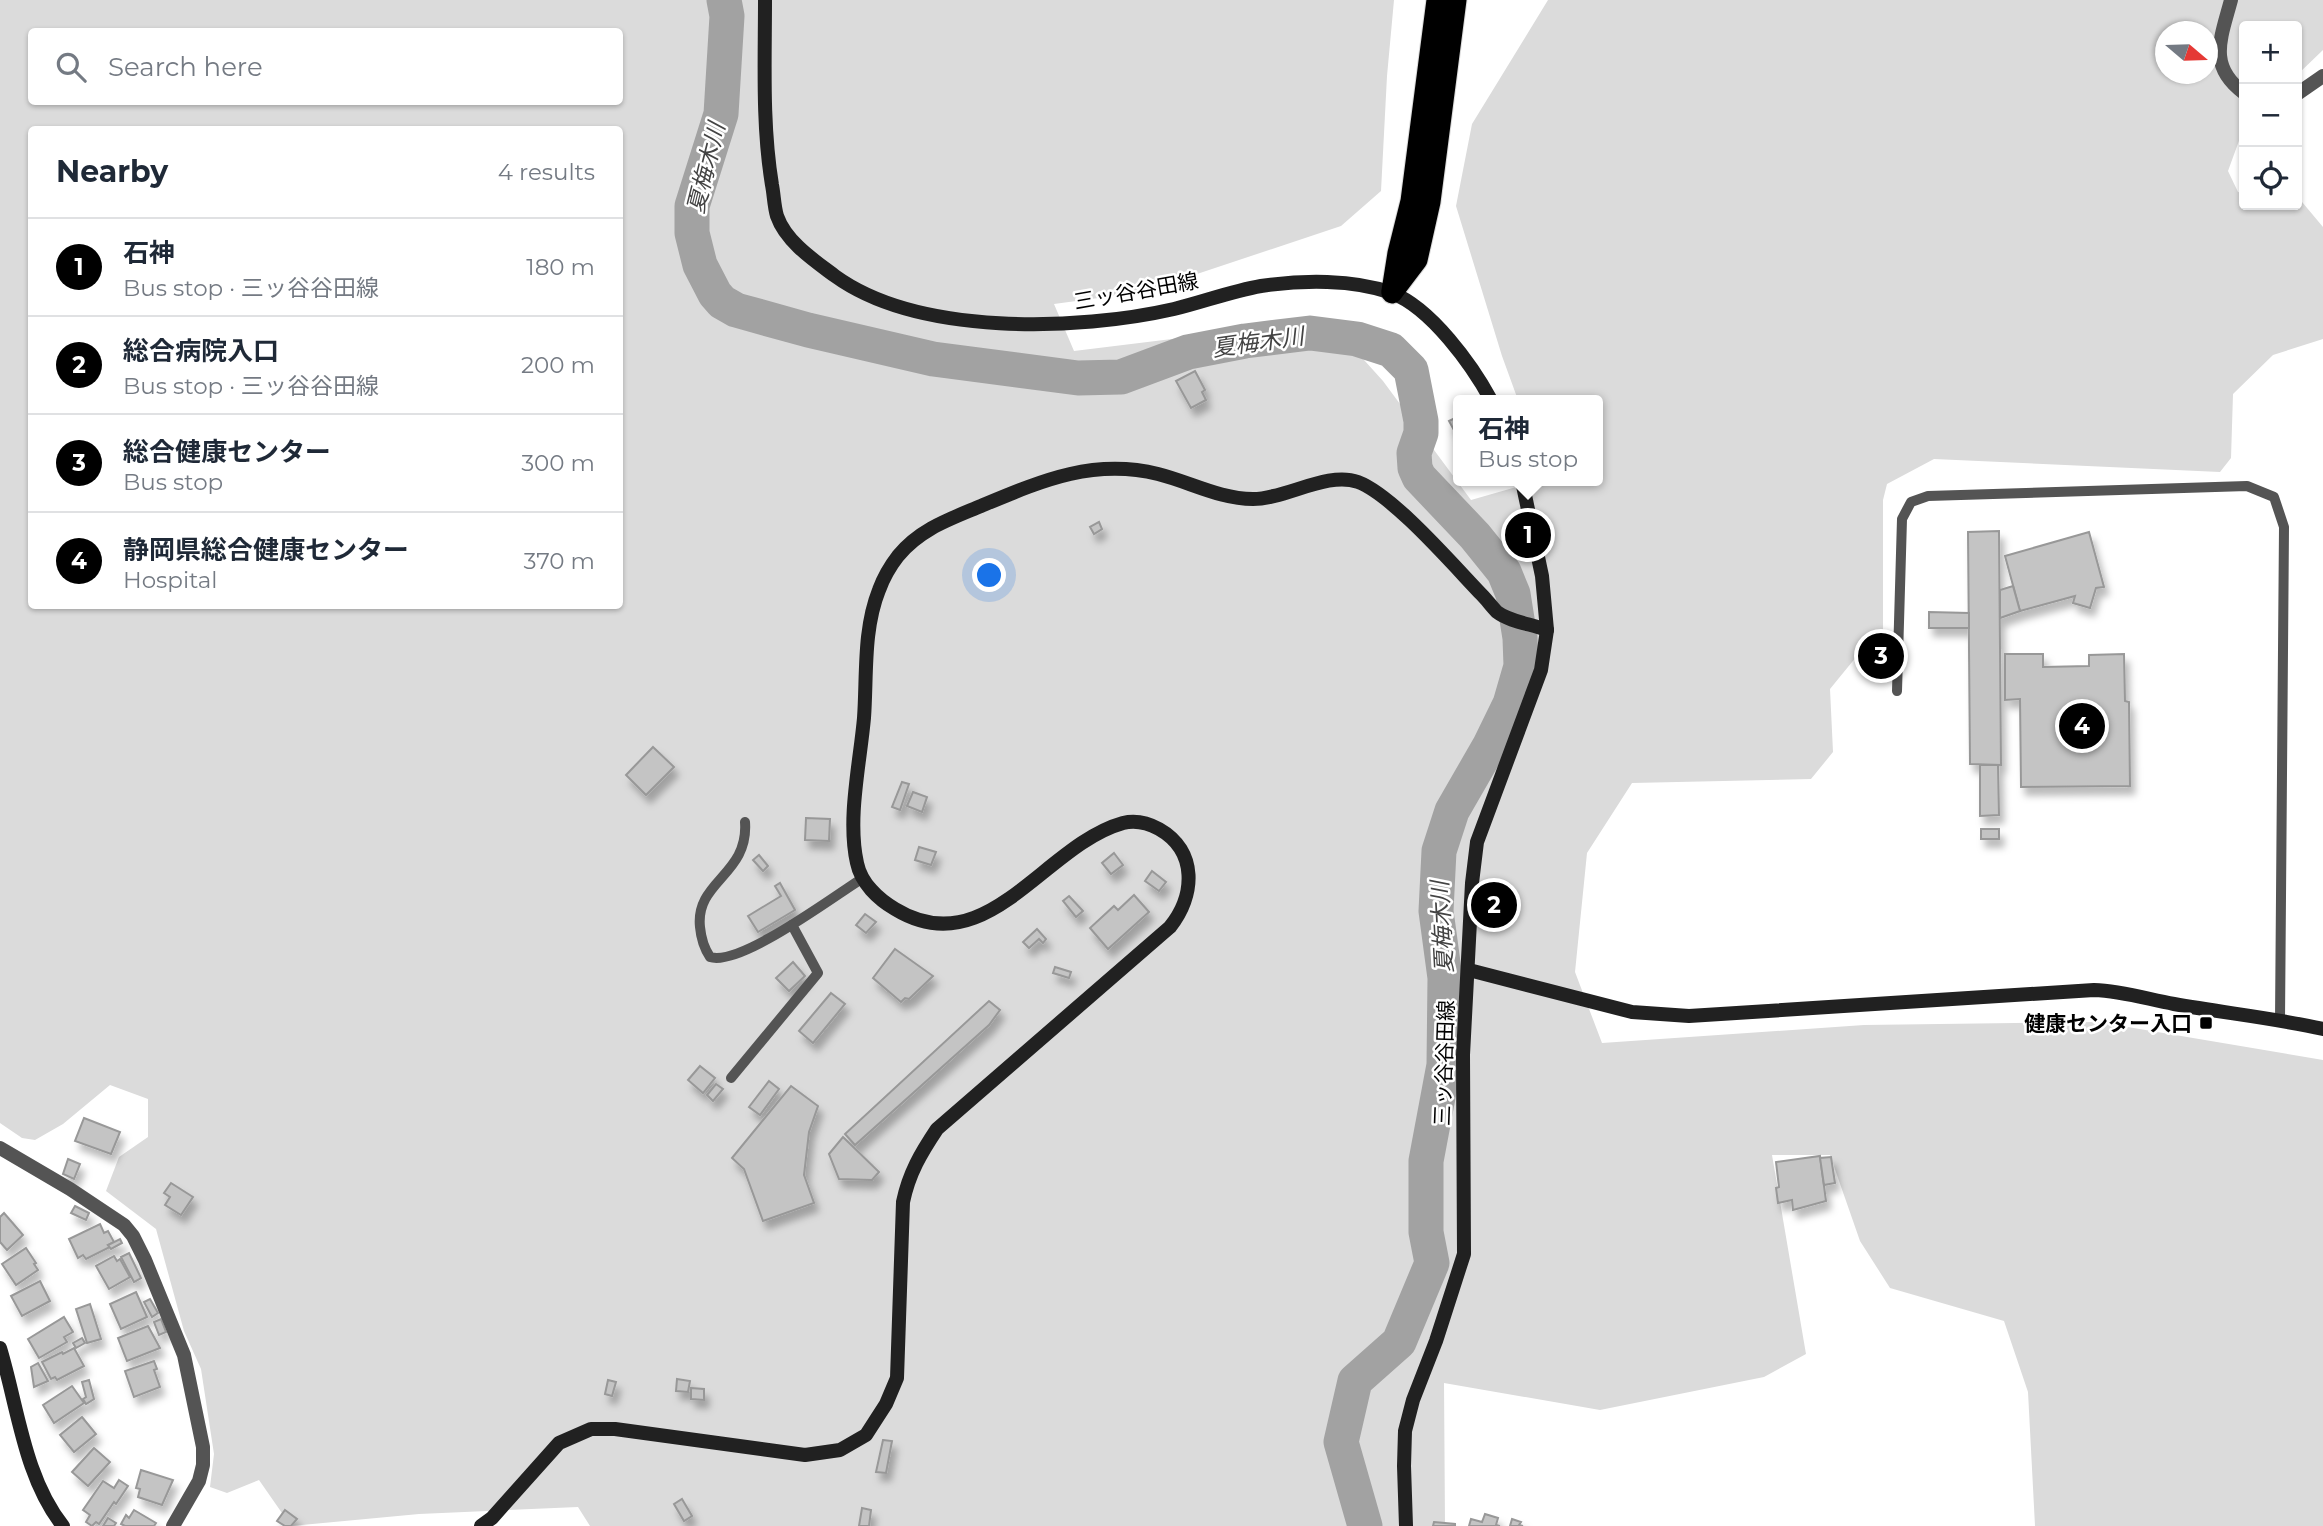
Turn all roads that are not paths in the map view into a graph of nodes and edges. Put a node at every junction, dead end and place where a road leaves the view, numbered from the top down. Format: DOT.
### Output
graph roads {
  1 [pos="765,0"];
  2 [pos="1437,0"];
  3 [pos="1456,0"];
  4 [pos="2231,0"];
  5 [pos="2323,76"];
  6 [pos="2239,89"];
  7 [pos="2302,91"];
  8 [pos="1392,293"];
  9 [pos="1488,395"];
  10 [pos="1523,486"];
  11 [pos="1544,629"];
  12 [pos="1897,691"];
  13 [pos="745,822"];
  14 [pos="863,878"];
  15 [pos="792,925"];
  16 [pos="1469,970"];
  17 [pos="2280,1020"];
  18 [pos="2323,1030"];
  19 [pos="731,1078"];
  20 [pos="0,1148"];
  21 [pos="0,1348"];
  22 [pos="63,1526"];
  23 [pos="173,1526"];
  24 [pos="481,1526"];
  25 [pos="1406,1526"];
  1 -- 8 [label="street, 三ッ谷谷田線"];
  2 -- 8 [label="highway"];
  3 -- 8 [label="highway"];
  4 -- 6 [label="street"];
  5 -- 7 [label="street"];
  8 -- 9 [label="street, 三ッ谷谷田線"];
  10 -- 11 [label="street, 三ッ谷谷田線"];
  11 -- 14 [label="street"];
  11 -- 16 [label="street, 三ッ谷谷田線"];
  12 -- 17 [label="lane"];
  13 -- 15 [label="lane"];
  14 -- 15 [label="lane"];
  14 -- 24 [label="street"];
  15 -- 19 [label="lane"];
  16 -- 17 [label="street"];
  16 -- 25 [label="street, 三ッ谷谷田線"];
  17 -- 18 [label="street"];
  20 -- 23 [label="street"];
  21 -- 22 [label="street"];
}
